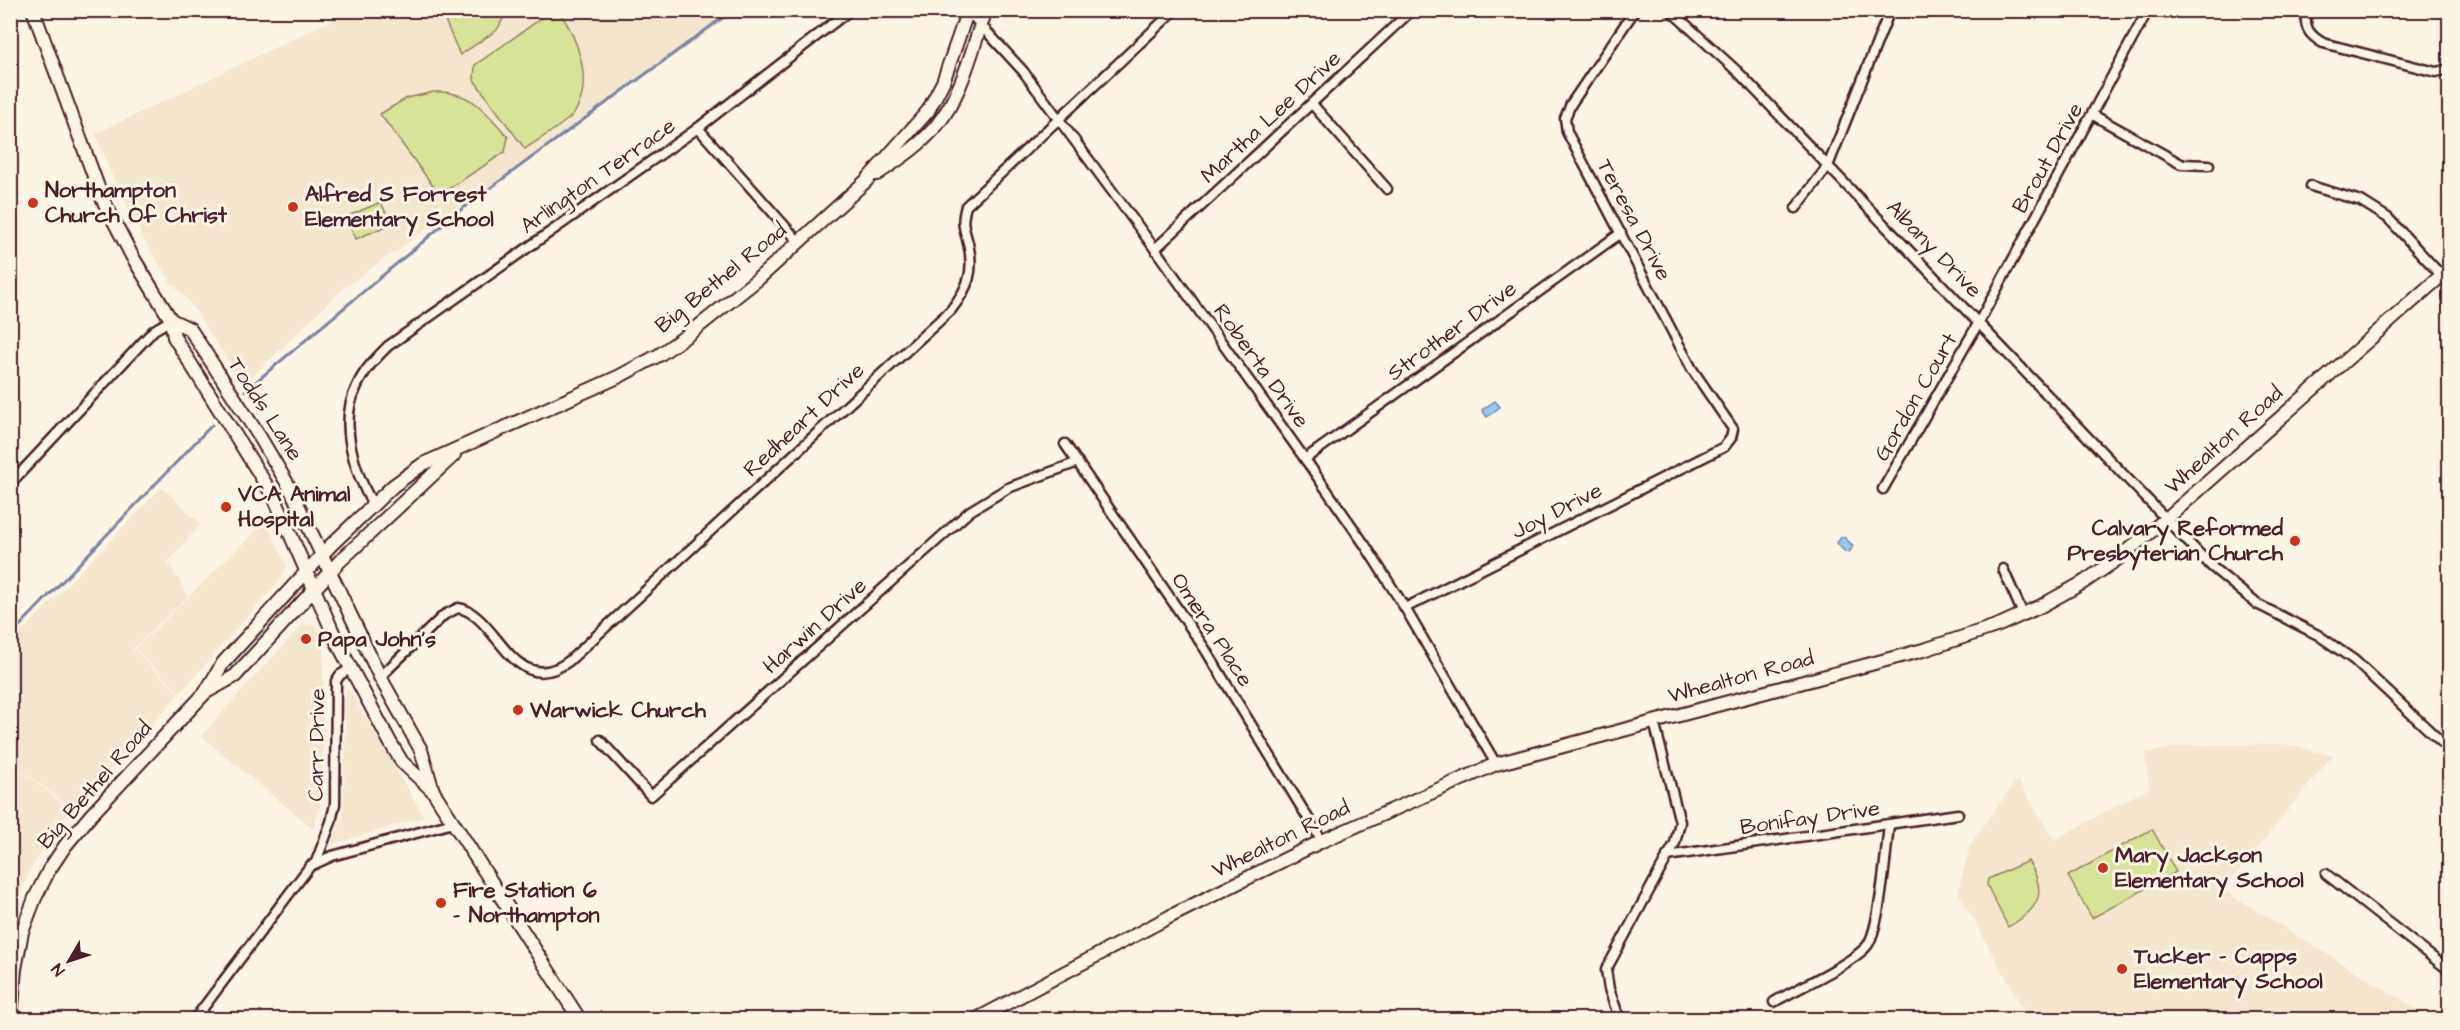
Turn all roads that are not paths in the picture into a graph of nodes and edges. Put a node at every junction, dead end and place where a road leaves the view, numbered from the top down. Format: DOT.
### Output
graph roads {
  1 [pos="33,10"];
  2 [pos="850,10"];
  3 [pos="986,10"];
  4 [pos="1175,10"];
  5 [pos="1412,10"];
  6 [pos="1635,10"];
  7 [pos="1670,10"];
  8 [pos="1890,10"];
  9 [pos="2148,10"];
  10 [pos="2307,10"];
  11 [pos="968,11"];
  12 [pos="981,25"];
  13 [pos="2450,69"];
  14 [pos="1312,104"];
  15 [pos="2093,115"];
  16 [pos="1058,119"];
  17 [pos="698,128"];
  18 [pos="2209,165"];
  19 [pos="1828,166"];
  20 [pos="866,181"];
  21 [pos="2311,186"];
  22 [pos="1387,189"];
  23 [pos="1796,208"];
  24 [pos="1621,233"];
  25 [pos="799,242"];
  26 [pos="1155,249"];
  27 [pos="2445,272"];
  28 [pos="171,320"];
  29 [pos="1979,322"];
  30 [pos="1065,444"];
  31 [pos="1724,447"];
  32 [pos="459,450"];
  33 [pos="1305,459"];
  34 [pos="1078,462"];
  35 [pos="10,484"];
  36 [pos="1883,489"];
  37 [pos="373,505"];
  38 [pos="2166,519"];
  39 [pos="322,555"];
  40 [pos="2003,569"];
  41 [pos="307,572"];
  42 [pos="329,572"];
  43 [pos="314,590"];
  44 [pos="1405,608"];
  45 [pos="2023,614"];
  46 [pos="350,669"];
  47 [pos="380,677"];
  48 [pos="205,693"];
  49 [pos="1654,722"];
  50 [pos="600,740"];
  51 [pos="2450,750"];
  52 [pos="1496,764"];
  53 [pos="433,791"];
  54 [pos="1958,814"];
  55 [pos="453,823"];
  56 [pos="1889,825"];
  57 [pos="1322,842"];
  58 [pos="1667,856"];
  59 [pos="315,862"];
  60 [pos="2326,874"];
  61 [pos="2450,971"];
  62 [pos="1773,1002"];
  63 [pos="11,1020"];
  64 [pos="194,1020"];
  65 [pos="580,1020"];
  66 [pos="975,1020"];
  67 [pos="1620,1020"];
  68 [pos="2054,1020"];
  69 [pos="2062,1020"];
  1 -- 28 [label="main road, Todds Lane"];
  2 -- 17 [label="street, Arlington Terrace"];
  3 -- 12 [label="main road, Big Bethel Road"];
  4 -- 16 [label="street, Redheart Drive"];
  5 -- 14 [label="street, Martha Lee Drive"];
  6 -- 24 [label="street, Teresa Drive"];
  7 -- 19 [label="street, Albany Drive"];
  8 -- 19 [label="street"];
  9 -- 15 [label="street, Brout Drive"];
  10 -- 13 [label="street"];
  11 -- 12 [label="street, Roberta Drive"];
  11 -- 20 [label="main road, Big Bethel Road"];
  12 -- 16 [label="street, Roberta Drive"];
  12 -- 20 [label="main road, Big Bethel Road"];
  14 -- 22 [label="street"];
  14 -- 26 [label="street, Martha Lee Drive"];
  15 -- 18 [label="street"];
  15 -- 29 [label="street, Brout Drive"];
  16 -- 26 [label="street, Roberta Drive"];
  16 -- 47 [label="street, Redheart Drive"];
  17 -- 25 [label="street"];
  17 -- 37 [label="street, Arlington Terrace"];
  19 -- 23 [label="street"];
  19 -- 29 [label="street, Albany Drive"];
  20 -- 25 [label="main road, Big Bethel Road"];
  21 -- 27 [label="street"];
  24 -- 31 [label="street, Teresa Drive"];
  24 -- 33 [label="street, Strother Drive"];
  25 -- 32 [label="main road, Big Bethel Road"];
  26 -- 33 [label="street, Roberta Drive"];
  27 -- 38 [label="main road, Whealton Road"];
  28 -- 35 [label="street"];
  28 -- 39 [label="main road, Todds Lane"];
  28 -- 41 [label="main road, Todds Lane"];
  29 -- 36 [label="street, Gordon Court"];
  29 -- 38 [label="street, Albany Drive"];
  30 -- 34 [label="street, Omera Place"];
  31 -- 44 [label="street, Joy Drive"];
  32 -- 37 [label="main road, Big Bethel Road"];
  32 -- 42 [label="main road, Big Bethel Road"];
  33 -- 44 [label="street, Roberta Drive"];
  34 -- 50 [label="street, Harwin Drive"];
  34 -- 57 [label="street, Omera Place"];
  37 -- 39 [label="main road, Big Bethel Road"];
  38 -- 45 [label="main road, Whealton Road"];
  38 -- 51 [label="street, Albany Drive"];
  39 -- 41 [label="main road, Big Bethel Road"];
  39 -- 42 [label="main road, Todds Lane"];
  40 -- 45 [label="street"];
  41 -- 43 [label="main road, Todds Lane"];
  41 -- 48 [label="main road, Big Bethel Road"];
  42 -- 43 [label="main road, Big Bethel Road"];
  42 -- 47 [label="main road, Todds Lane"];
  43 -- 46 [label="main road, Todds Lane"];
  43 -- 48 [label="main road, Big Bethel Road"];
  44 -- 52 [label="street, Roberta Drive"];
  45 -- 49 [label="main road, Whealton Road"];
  46 -- 53 [label="main road, Todds Lane"];
  46 -- 59 [label="street, Carr Drive"];
  47 -- 53 [label="main road, Todds Lane"];
  48 -- 63 [label="main road, Big Bethel Road"];
  49 -- 52 [label="main road, Whealton Road"];
  49 -- 58 [label="street"];
  52 -- 57 [label="main road, Whealton Road"];
  53 -- 55 [label="main road, Todds Lane"];
  54 -- 56 [label="street, Bonifay Drive"];
  55 -- 59 [label="street"];
  55 -- 65 [label="main road, Todds Lane"];
  56 -- 58 [label="street, Bonifay Drive"];
  56 -- 62 [label="street"];
  57 -- 66 [label="main road, Whealton Road"];
  58 -- 67 [label="street"];
  59 -- 64 [label="street"];
  60 -- 61 [label="street"];
  68 -- 69 [label="street"];
}
